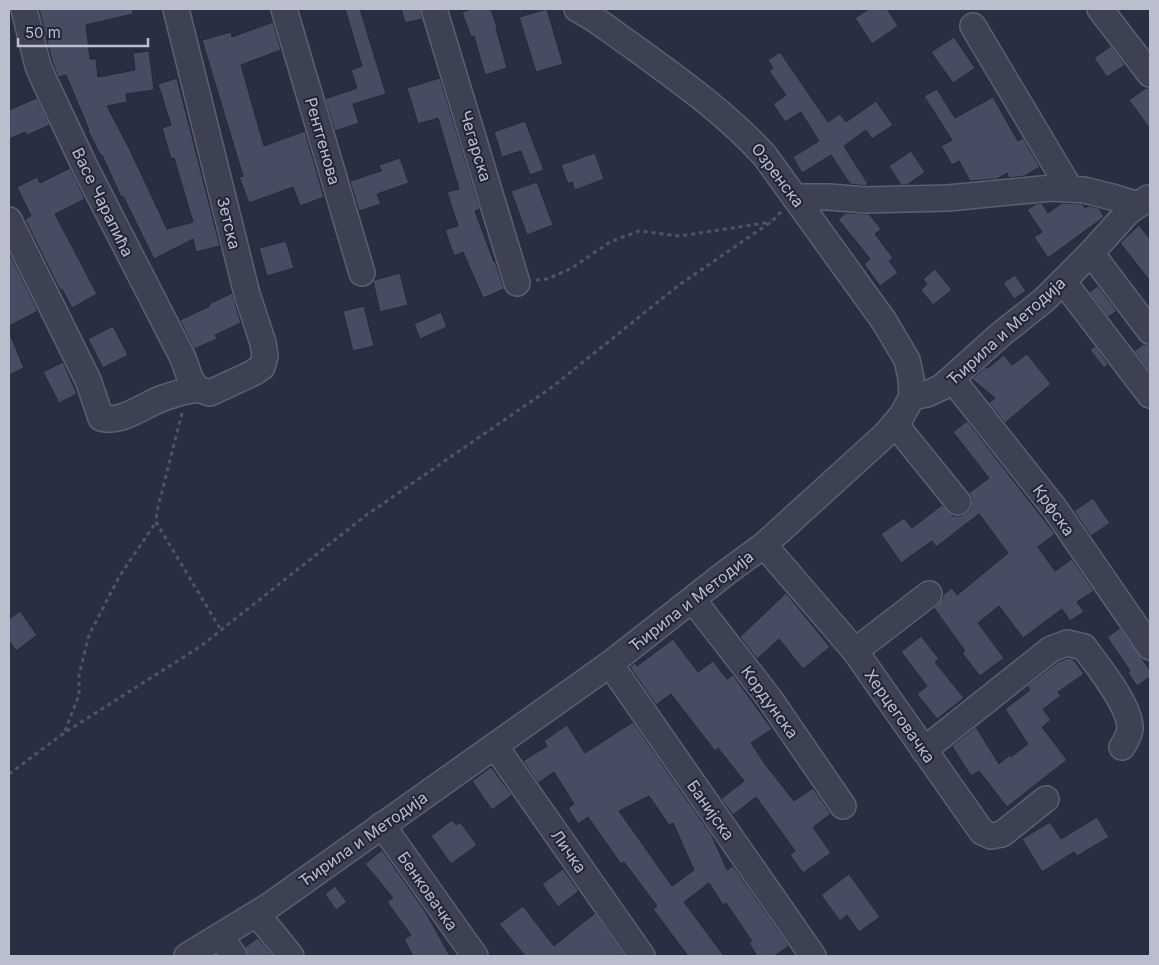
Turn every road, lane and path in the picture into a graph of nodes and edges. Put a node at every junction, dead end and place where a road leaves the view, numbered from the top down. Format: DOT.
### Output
graph roads {
  1 [pos="24,9"];
  2 [pos="176,9"];
  3 [pos="284,9"];
  4 [pos="434,9"];
  5 [pos="577,9"];
  6 [pos="1100,9"];
  7 [pos="973,26"];
  8 [pos="1150,74"];
  9 [pos="1070,190"];
  10 [pos="795,197"];
  11 [pos="1146,208"];
  12 [pos="9,220"];
  13 [pos="771,222"];
  14 [pos="1091,253"];
  15 [pos="362,273"];
  16 [pos="1062,281"];
  17 [pos="517,283"];
  18 [pos="1150,332"];
  19 [pos="952,379"];
  20 [pos="192,390"];
  21 [pos="1150,395"];
  22 [pos="912,397"];
  23 [pos="895,424"];
  24 [pos="958,502"];
  25 [pos="156,522"];
  26 [pos="764,545"];
  27 [pos="929,594"];
  28 [pos="693,600"];
  29 [pos="221,630"];
  30 [pos="1150,647"];
  31 [pos="855,651"];
  32 [pos="610,664"];
  33 [pos="64,733"];
  34 [pos="496,746"];
  35 [pos="1122,747"];
  36 [pos="924,750"];
  37 [pos="9,774"];
  38 [pos="1046,799"];
  39 [pos="844,806"];
  40 [pos="382,825"];
  41 [pos="258,914"];
  42 [pos="220,936"];
  43 [pos="187,956"];
  44 [pos="234,956"];
  45 [pos="291,956"];
  46 [pos="475,956"];
  47 [pos="642,956"];
  48 [pos="812,956"];
  1 -- 20 [label="street, Васе Чарапића"];
  2 -- 20 [label="street, Зетска"];
  3 -- 15 [label="street, Рентгенова"];
  4 -- 17 [label="street, Чегарска"];
  5 -- 10 [label="street, Озренска"];
  6 -- 8 [label="street"];
  7 -- 9 [label="street"];
  9 -- 10 [label="street"];
  9 -- 11 [label="street"];
  10 -- 13 [label="path"];
  10 -- 22 [label="street, Озренска"];
  11 -- 14 [label="street, Ћирила и Методија"];
  12 -- 20 [label="street, Зетска"];
  13 -- 17 [label="path"];
  13 -- 29 [label="path"];
  14 -- 16 [label="street, Ћирила и Методија"];
  14 -- 18 [label="street"];
  16 -- 19 [label="street, Ћирила и Методија"];
  16 -- 21 [label="street"];
  19 -- 22 [label="street, Ћирила и Методија"];
  19 -- 30 [label="street, Крфска"];
  20 -- 25 [label="path"];
  22 -- 23 [label="street, Ћирила и Методија"];
  23 -- 24 [label="street"];
  23 -- 26 [label="street, Ћирила и Методија"];
  25 -- 29 [label="path"];
  25 -- 33 [label="path"];
  26 -- 28 [label="street, Ћирила и Методија"];
  26 -- 31 [label="street, Херцеговачка"];
  27 -- 31 [label="street"];
  28 -- 32 [label="street, Ћирила и Методија"];
  28 -- 39 [label="street, Кордунска"];
  29 -- 33 [label="path"];
  31 -- 36 [label="street, Херцеговачка"];
  32 -- 34 [label="street, Ћирила и Методија"];
  32 -- 48 [label="street, Банијска"];
  33 -- 37 [label="path"];
  34 -- 40 [label="street, Ћирила и Методија"];
  34 -- 47 [label="street, Личка"];
  35 -- 36 [label="street"];
  36 -- 38 [label="street, Херцеговачка"];
  40 -- 41 [label="street, Ћирила и Методија"];
  40 -- 46 [label="street, Бенковачка"];
  41 -- 42 [label="street, Ћирила и Методија"];
  41 -- 45 [label="street"];
  42 -- 43 [label="street, Ћирила и Методија"];
  42 -- 44 [label="street"];
}
